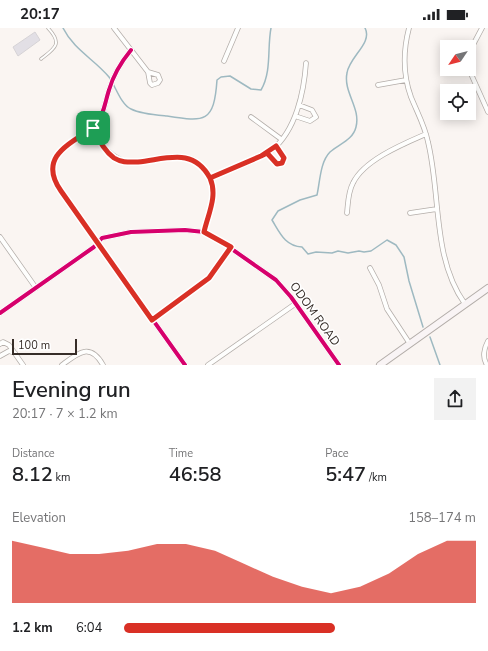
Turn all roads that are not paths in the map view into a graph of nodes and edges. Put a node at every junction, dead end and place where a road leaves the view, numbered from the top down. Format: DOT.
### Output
graph roads {
  1 [pos="48,28"];
  2 [pos="114,28"];
  3 [pos="238,28"];
  4 [pos="409,28"];
  5 [pos="482,28"];
  6 [pos="476,40"];
  7 [pos="131,50"];
  8 [pos="41,58"];
  9 [pos="224,61"];
  10 [pos="306,62"];
  11 [pos="148,72"];
  12 [pos="472,76"];
  13 [pos="406,80"];
  14 [pos="378,85"];
  15 [pos="299,105"];
  16 [pos="488,112"];
  17 [pos="295,116"];
  18 [pos="251,117"];
  19 [pos="93,128"];
  20 [pos="426,134"];
  21 [pos="281,139"];
  22 [pos="276,146"];
  23 [pos="267,153"];
  24 [pos="210,178"];
  25 [pos="437,209"];
  26 [pos="410,213"];
  27 [pos="347,214"];
  28 [pos="204,232"];
  29 [pos="0,237"];
  30 [pos="98,243"];
  31 [pos="231,247"];
  32 [pos="370,268"];
  33 [pos="36,288"];
  34 [pos="488,288"];
  35 [pos="295,304"];
  36 [pos="465,304"];
  37 [pos="0,314"];
  38 [pos="152,320"];
  39 [pos="488,341"];
  40 [pos="0,344"];
  41 [pos="410,344"];
  42 [pos="15,354"];
  43 [pos="0,356"];
  44 [pos="23,365"];
  45 [pos="62,365"];
  46 [pos="103,365"];
  47 [pos="184,365"];
  48 [pos="208,365"];
  49 [pos="339,365"];
  50 [pos="380,365"];
  51 [pos="487,365"];
  1 -- 8 [label="lane"];
  2 -- 7 [label="street"];
  3 -- 9 [label="street"];
  4 -- 13 [label="street"];
  5 -- 6 [label="street"];
  7 -- 11 [label="street"];
  7 -- 19 [label="street"];
  10 -- 15 [label="street"];
  12 -- 16 [label="street"];
  13 -- 14 [label="street"];
  13 -- 20 [label="street"];
  15 -- 17 [label="street"];
  15 -- 17 [label="street"];
  17 -- 21 [label="street"];
  18 -- 21 [label="street"];
  19 -- 24 [label="street"];
  19 -- 30 [label="street"];
  20 -- 25 [label="street"];
  20 -- 27 [label="street"];
  21 -- 22 [label="street"];
  22 -- 23 [label="street"];
  22 -- 23 [label="street"];
  23 -- 24 [label="street"];
  24 -- 28 [label="street"];
  25 -- 26 [label="street"];
  25 -- 36 [label="street"];
  28 -- 30 [label="street, ODOM ROAD"];
  28 -- 31 [label="street, ODOM ROAD"];
  29 -- 33 [label="street"];
  30 -- 33 [label="street, ODOM ROAD"];
  30 -- 38 [label="street"];
  31 -- 35 [label="street, ODOM ROAD"];
  31 -- 38 [label="street"];
  32 -- 41 [label="street"];
  33 -- 37 [label="street, ODOM ROAD"];
  34 -- 36 [label="main road"];
  35 -- 48 [label="street"];
  35 -- 49 [label="street, ODOM ROAD"];
  36 -- 41 [label="main road"];
  38 -- 47 [label="street"];
  39 -- 51 [label="street"];
  40 -- 42 [label="street"];
  41 -- 50 [label="main road"];
  42 -- 43 [label="street"];
  42 -- 44 [label="street"];
  45 -- 46 [label="street"];
}
